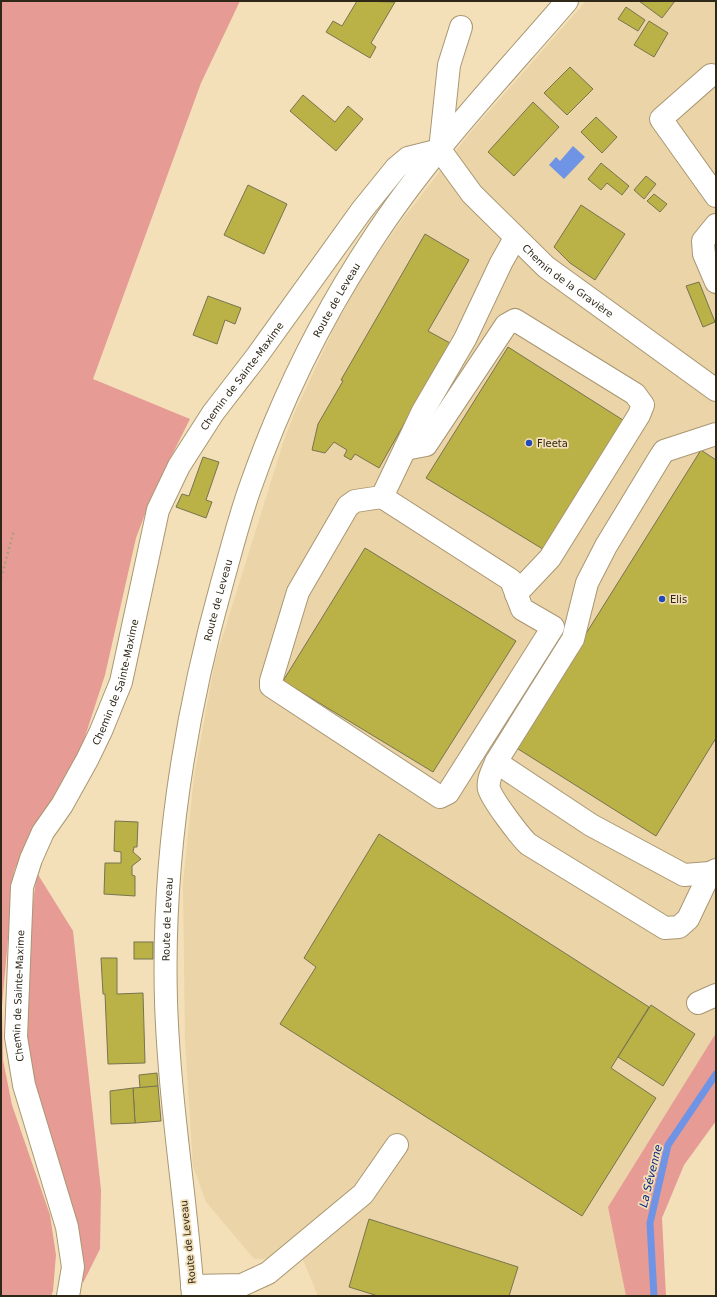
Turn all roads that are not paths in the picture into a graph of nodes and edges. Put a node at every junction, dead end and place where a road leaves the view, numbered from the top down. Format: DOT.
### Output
graph roads {
  1 [pos="567,1"];
  2 [pos="461,26"];
  3 [pos="711,75"];
  4 [pos="440,150"];
  5 [pos="716,196"];
  6 [pos="716,225"];
  7 [pos="515,238"];
  8 [pos="716,282"];
  9 [pos="716,390"];
  10 [pos="716,434"];
  11 [pos="405,449"];
  12 [pos="382,497"];
  13 [pos="516,594"];
  14 [pos="496,762"];
  15 [pos="713,871"];
  16 [pos="397,1146"];
  17 [pos="193,1291"];
  18 [pos="68,1296"];
  1 -- 4 [label="street, Route de Leveau"];
  2 -- 4 [label="street"];
  3 -- 5 [label="street"];
  4 -- 7 [label="street, Chemin de la Gravière"];
  4 -- 17 [label="street, Route de Leveau"];
  4 -- 18 [label="street, Chemin de Sainte-Maxime"];
  6 -- 8 [label="street"];
  7 -- 9 [label="street, Chemin de la Gravière"];
  7 -- 11 [label="street"];
  10 -- 14 [label="street"];
  11 -- 12 [label="street"];
  11 -- 13 [label="street"];
  12 -- 13 [label="street"];
  12 -- 13 [label="street"];
  14 -- 15 [label="street"];
  14 -- 15 [label="street"];
  16 -- 17 [label="street"];
}
